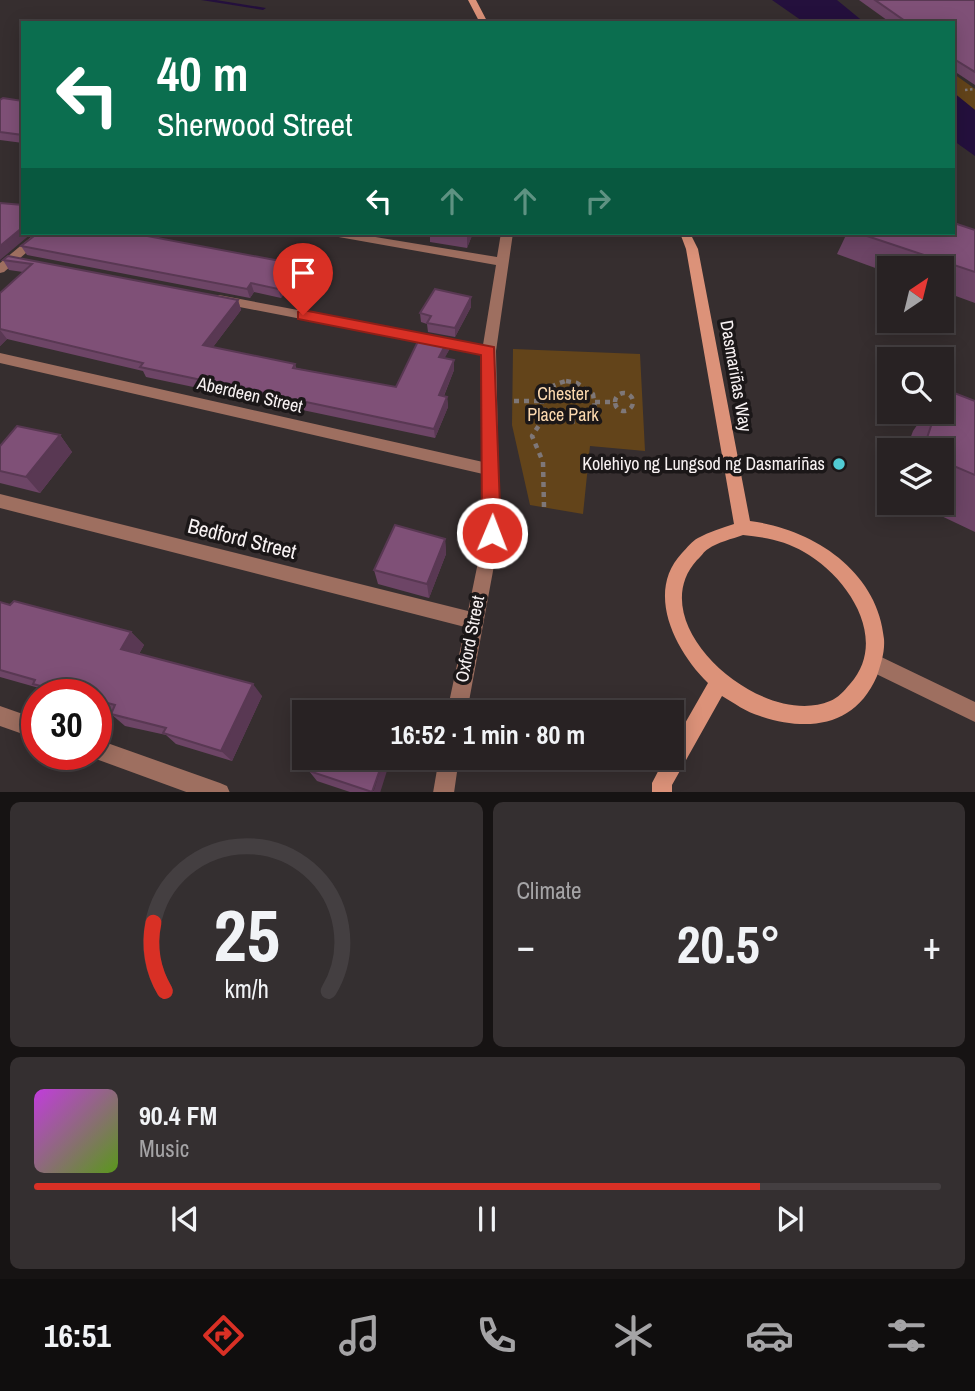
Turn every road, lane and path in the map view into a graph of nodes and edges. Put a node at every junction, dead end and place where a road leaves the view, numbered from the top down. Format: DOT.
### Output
graph roads {
  1 [pos="472,0"];
  2 [pos="483,21"];
  3 [pos="975,89"];
  4 [pos="965,90"];
  5 [pos="41,235"];
  6 [pos="345,235"];
  7 [pos="507,235"];
  8 [pos="686,235"];
  9 [pos="12,259"];
  10 [pos="25,262"];
  11 [pos="503,262"];
  12 [pos="0,270"];
  13 [pos="202,296"];
  14 [pos="489,351"];
  15 [pos="0,358"];
  16 [pos="509,401"];
  17 [pos="541,401"];
  18 [pos="596,402"];
  19 [pos="612,402"];
  20 [pos="547,413"];
  21 [pos="492,470"];
  22 [pos="0,501"];
  23 [pos="544,507"];
  24 [pos="743,528"];
  25 [pos="473,621"];
  26 [pos="874,663"];
  27 [pos="718,684"];
  28 [pos="459,700"];
  29 [pos="975,712"];
  30 [pos="0,716"];
  31 [pos="21,723"];
  32 [pos="112,756"];
  33 [pos="447,770"];
  34 [pos="217,792"];
  35 [pos="443,792"];
  36 [pos="662,792"];
  1 -- 2 [label="street"];
  3 -- 4 [label="path"];
  5 -- 9 [label="street"];
  6 -- 11 [label="street"];
  7 -- 11 [label="street, Oxford Street"];
  8 -- 24 [label="street, Dasmariñas Way"];
  9 -- 10 [label="street"];
  9 -- 12 [label="street"];
  11 -- 14 [label="street, Oxford Street"];
  13 -- 14 [label="street"];
  14 -- 21 [label="street, Oxford Street"];
  15 -- 21 [label="street, Aberdeen Street"];
  16 -- 17 [label="path"];
  17 -- 18 [label="path"];
  17 -- 20 [label="path"];
  18 -- 19 [label="path"];
  18 -- 20 [label="path"];
  19 -- 19 [label="path"];
  20 -- 23 [label="path"];
  21 -- 25 [label="street, Oxford Street"];
  22 -- 25 [label="street, Bedford Street"];
  24 -- 26 [label="street"];
  24 -- 27 [label="street"];
  25 -- 28 [label="street, Oxford Street"];
  26 -- 27 [label="street"];
  26 -- 29 [label="street"];
  27 -- 36 [label="street"];
  30 -- 31 [label="street"];
  32 -- 34 [label="street"];
  33 -- 35 [label="street"];
}
